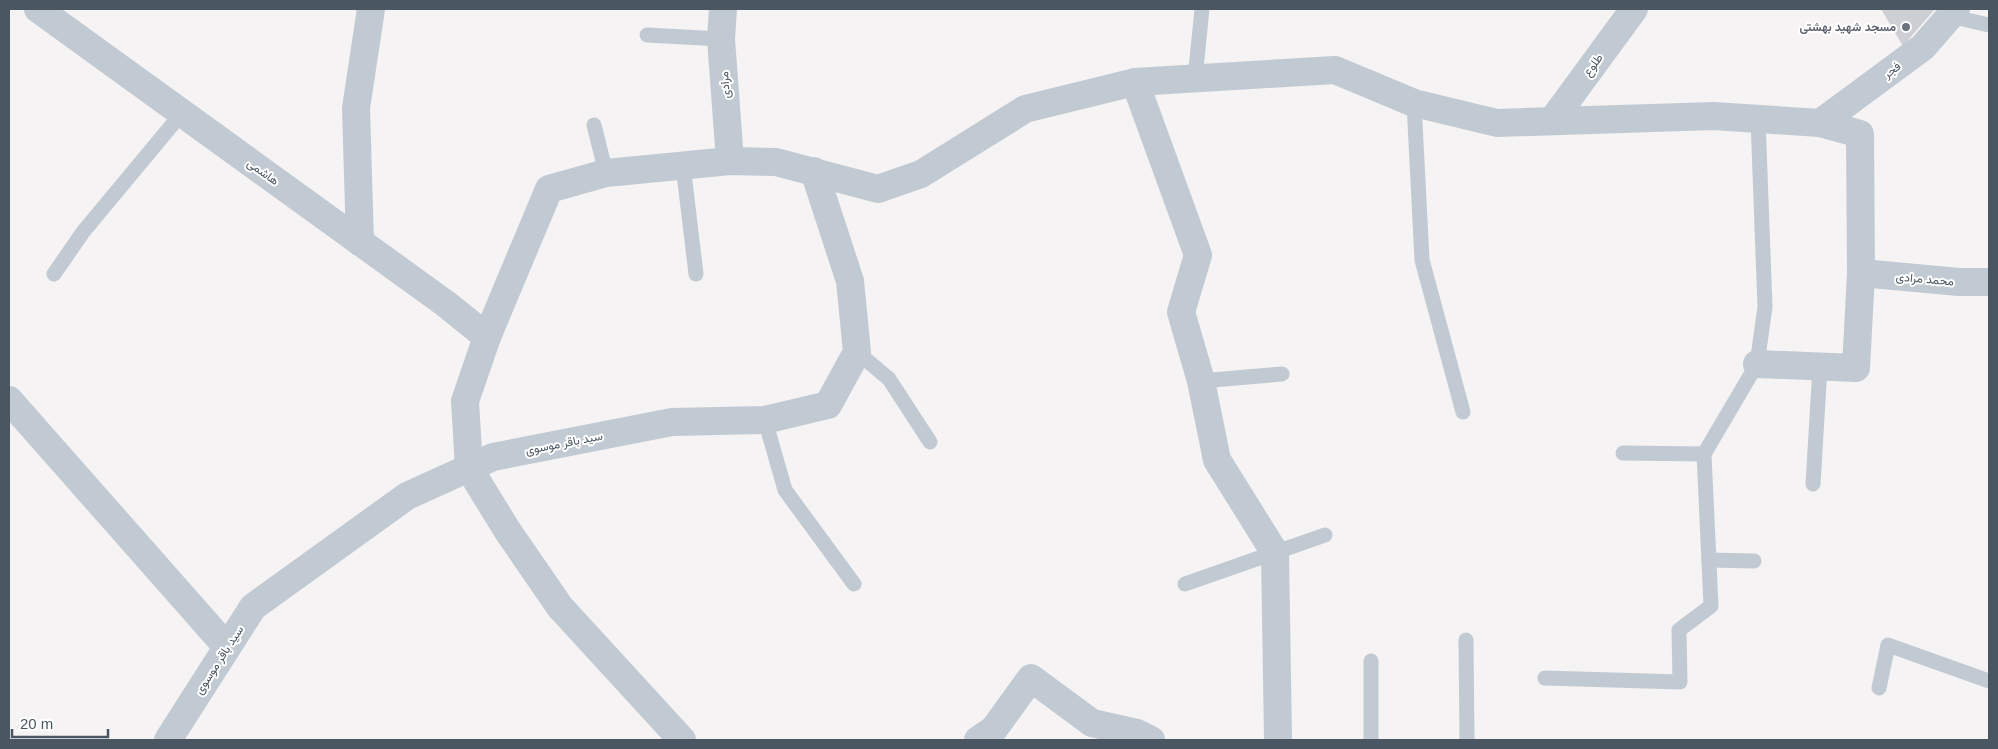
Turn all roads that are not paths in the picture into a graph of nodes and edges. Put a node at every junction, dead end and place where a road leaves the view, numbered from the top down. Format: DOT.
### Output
graph roads {
  1 [pos="38,9"];
  2 [pos="371,9"];
  3 [pos="723,9"];
  4 [pos="1202,9"];
  5 [pos="1634,9"];
  6 [pos="1953,12"];
  7 [pos="1989,25"];
  8 [pos="647,35"];
  9 [pos="722,39"];
  10 [pos="1195,79"];
  11 [pos="1135,82"];
  12 [pos="1414,102"];
  13 [pos="182,113"];
  14 [pos="1758,119"];
  15 [pos="1552,121"];
  16 [pos="1820,123"];
  17 [pos="594,125"];
  18 [pos="730,161"];
  19 [pos="683,165"];
  20 [pos="814,171"];
  21 [pos="606,173"];
  22 [pos="360,242"];
  23 [pos="1861,273"];
  24 [pos="54,274"];
  25 [pos="696,274"];
  26 [pos="1989,282"];
  27 [pos="487,337"];
  28 [pos="857,352"];
  29 [pos="1756,364"];
  30 [pos="1820,366"];
  31 [pos="1282,374"];
  32 [pos="1201,381"];
  33 [pos="9,400"];
  34 [pos="1463,412"];
  35 [pos="765,420"];
  36 [pos="930,442"];
  37 [pos="1623,453"];
  38 [pos="1704,454"];
  39 [pos="469,468"];
  40 [pos="1813,484"];
  41 [pos="1325,535"];
  42 [pos="1275,553"];
  43 [pos="1709,560"];
  44 [pos="1754,561"];
  45 [pos="854,584"];
  46 [pos="1185,584"];
  47 [pos="1466,640"];
  48 [pos="227,647"];
  49 [pos="1371,661"];
  50 [pos="1545,678"];
  51 [pos="1989,681"];
  52 [pos="1879,688"];
  53 [pos="168,740"];
  54 [pos="682,740"];
  55 [pos="978,740"];
  56 [pos="1151,740"];
  57 [pos="1278,740"];
  58 [pos="1372,740"];
  59 [pos="1467,740"];
  1 -- 13 [label="street, هاشمی"];
  2 -- 22 [label="street"];
  3 -- 9 [label="street, مرادی"];
  4 -- 10 [label="lane"];
  5 -- 15 [label="street, طلوع"];
  6 -- 7 [label="lane"];
  6 -- 16 [label="street, فجر"];
  8 -- 9 [label="lane"];
  9 -- 18 [label="street, مرادی"];
  10 -- 11 [label="street"];
  10 -- 12 [label="street"];
  11 -- 20 [label="street"];
  11 -- 32 [label="street"];
  12 -- 15 [label="street"];
  12 -- 34 [label="lane"];
  13 -- 22 [label="street, هاشمی"];
  13 -- 24 [label="lane"];
  14 -- 15 [label="street"];
  14 -- 16 [label="street"];
  14 -- 29 [label="lane"];
  16 -- 23 [label="street"];
  17 -- 21 [label="lane"];
  18 -- 19 [label="street"];
  18 -- 20 [label="street"];
  19 -- 21 [label="street"];
  19 -- 25 [label="lane"];
  20 -- 28 [label="street"];
  21 -- 27 [label="street"];
  22 -- 27 [label="street, هاشمی"];
  23 -- 26 [label="street, محمد مرادی"];
  23 -- 30 [label="street"];
  27 -- 39 [label="street"];
  28 -- 35 [label="street, سید باقر موسوی"];
  28 -- 36 [label="lane"];
  29 -- 30 [label="street"];
  29 -- 38 [label="lane"];
  30 -- 40 [label="lane"];
  31 -- 32 [label="lane"];
  32 -- 42 [label="street"];
  33 -- 48 [label="street"];
  35 -- 39 [label="street, سید باقر موسوی"];
  35 -- 45 [label="lane"];
  37 -- 38 [label="lane"];
  38 -- 43 [label="lane"];
  39 -- 48 [label="street, سید باقر موسوی"];
  39 -- 54 [label="street"];
  41 -- 42 [label="lane"];
  42 -- 46 [label="lane"];
  42 -- 57 [label="street"];
  43 -- 44 [label="lane"];
  43 -- 50 [label="lane"];
  47 -- 59 [label="lane"];
  48 -- 53 [label="street, سید باقر موسوی"];
  49 -- 58 [label="lane"];
  51 -- 52 [label="lane"];
  55 -- 56 [label="street"];
}
